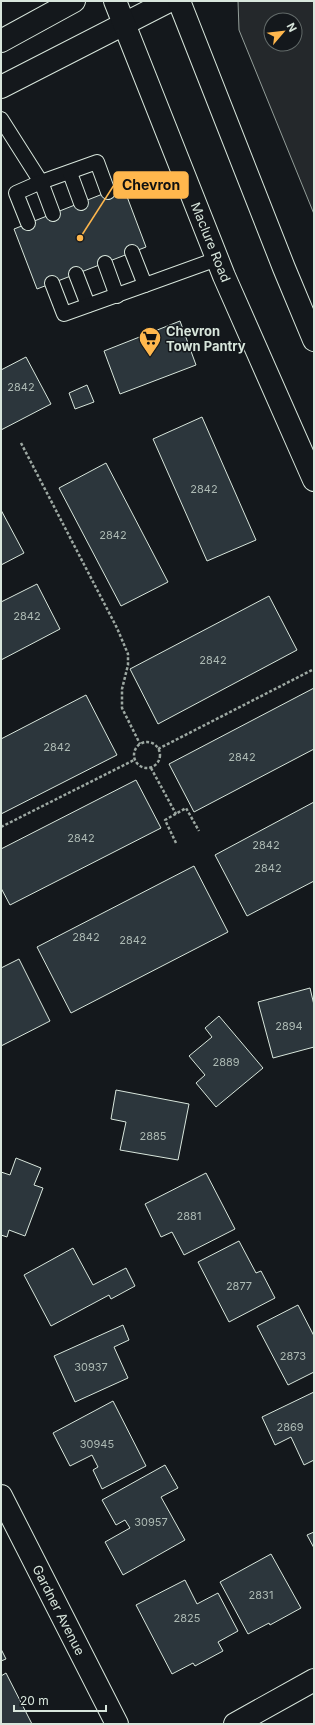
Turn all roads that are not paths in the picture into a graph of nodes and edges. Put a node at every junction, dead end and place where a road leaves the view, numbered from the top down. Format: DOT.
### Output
graph roads {
  1 [pos="74,1"];
  2 [pos="115,1"];
  3 [pos="169,1"];
  4 [pos="179,1"];
  5 [pos="124,24"];
  6 [pos="1,41"];
  7 [pos="1,88"];
  8 [pos="1,119"];
  9 [pos="70,173"];
  10 [pos="41,182"];
  11 [pos="108,192"];
  12 [pos="81,203"];
  13 [pos="53,214"];
  14 [pos="28,223"];
  15 [pos="132,252"];
  16 [pos="217,259"];
  17 [pos="105,263"];
  18 [pos="76,274"];
  19 [pos="52,283"];
  20 [pos="145,285"];
  21 [pos="117,296"];
  22 [pos="88,305"];
  23 [pos="314,340"];
  24 [pos="314,480"];
  25 [pos="1,1496"];
  26 [pos="314,1680"];
  27 [pos="117,1724"];
  28 [pos="235,1724"];
  1 -- 6 [label="main road"];
  2 -- 5 [label="main road, Maclure Road"];
  3 -- 5 [label="main road"];
  4 -- 23 [label="main road"];
  5 -- 7 [label="main road"];
  5 -- 16 [label="main road, Maclure Road"];
  8 -- 10 [label="lane"];
  9 -- 10 [label="lane"];
  9 -- 11 [label="lane"];
  9 -- 12 [label="lane"];
  10 -- 13 [label="lane"];
  10 -- 14 [label="lane"];
  15 -- 20 [label="lane"];
  16 -- 20 [label="lane"];
  16 -- 24 [label="main road, Maclure Road"];
  17 -- 21 [label="lane"];
  18 -- 22 [label="lane"];
  19 -- 22 [label="lane"];
  20 -- 21 [label="lane"];
  21 -- 22 [label="lane"];
  25 -- 27 [label="main road, Gardner Avenue"];
  26 -- 28 [label="main road"];
}
